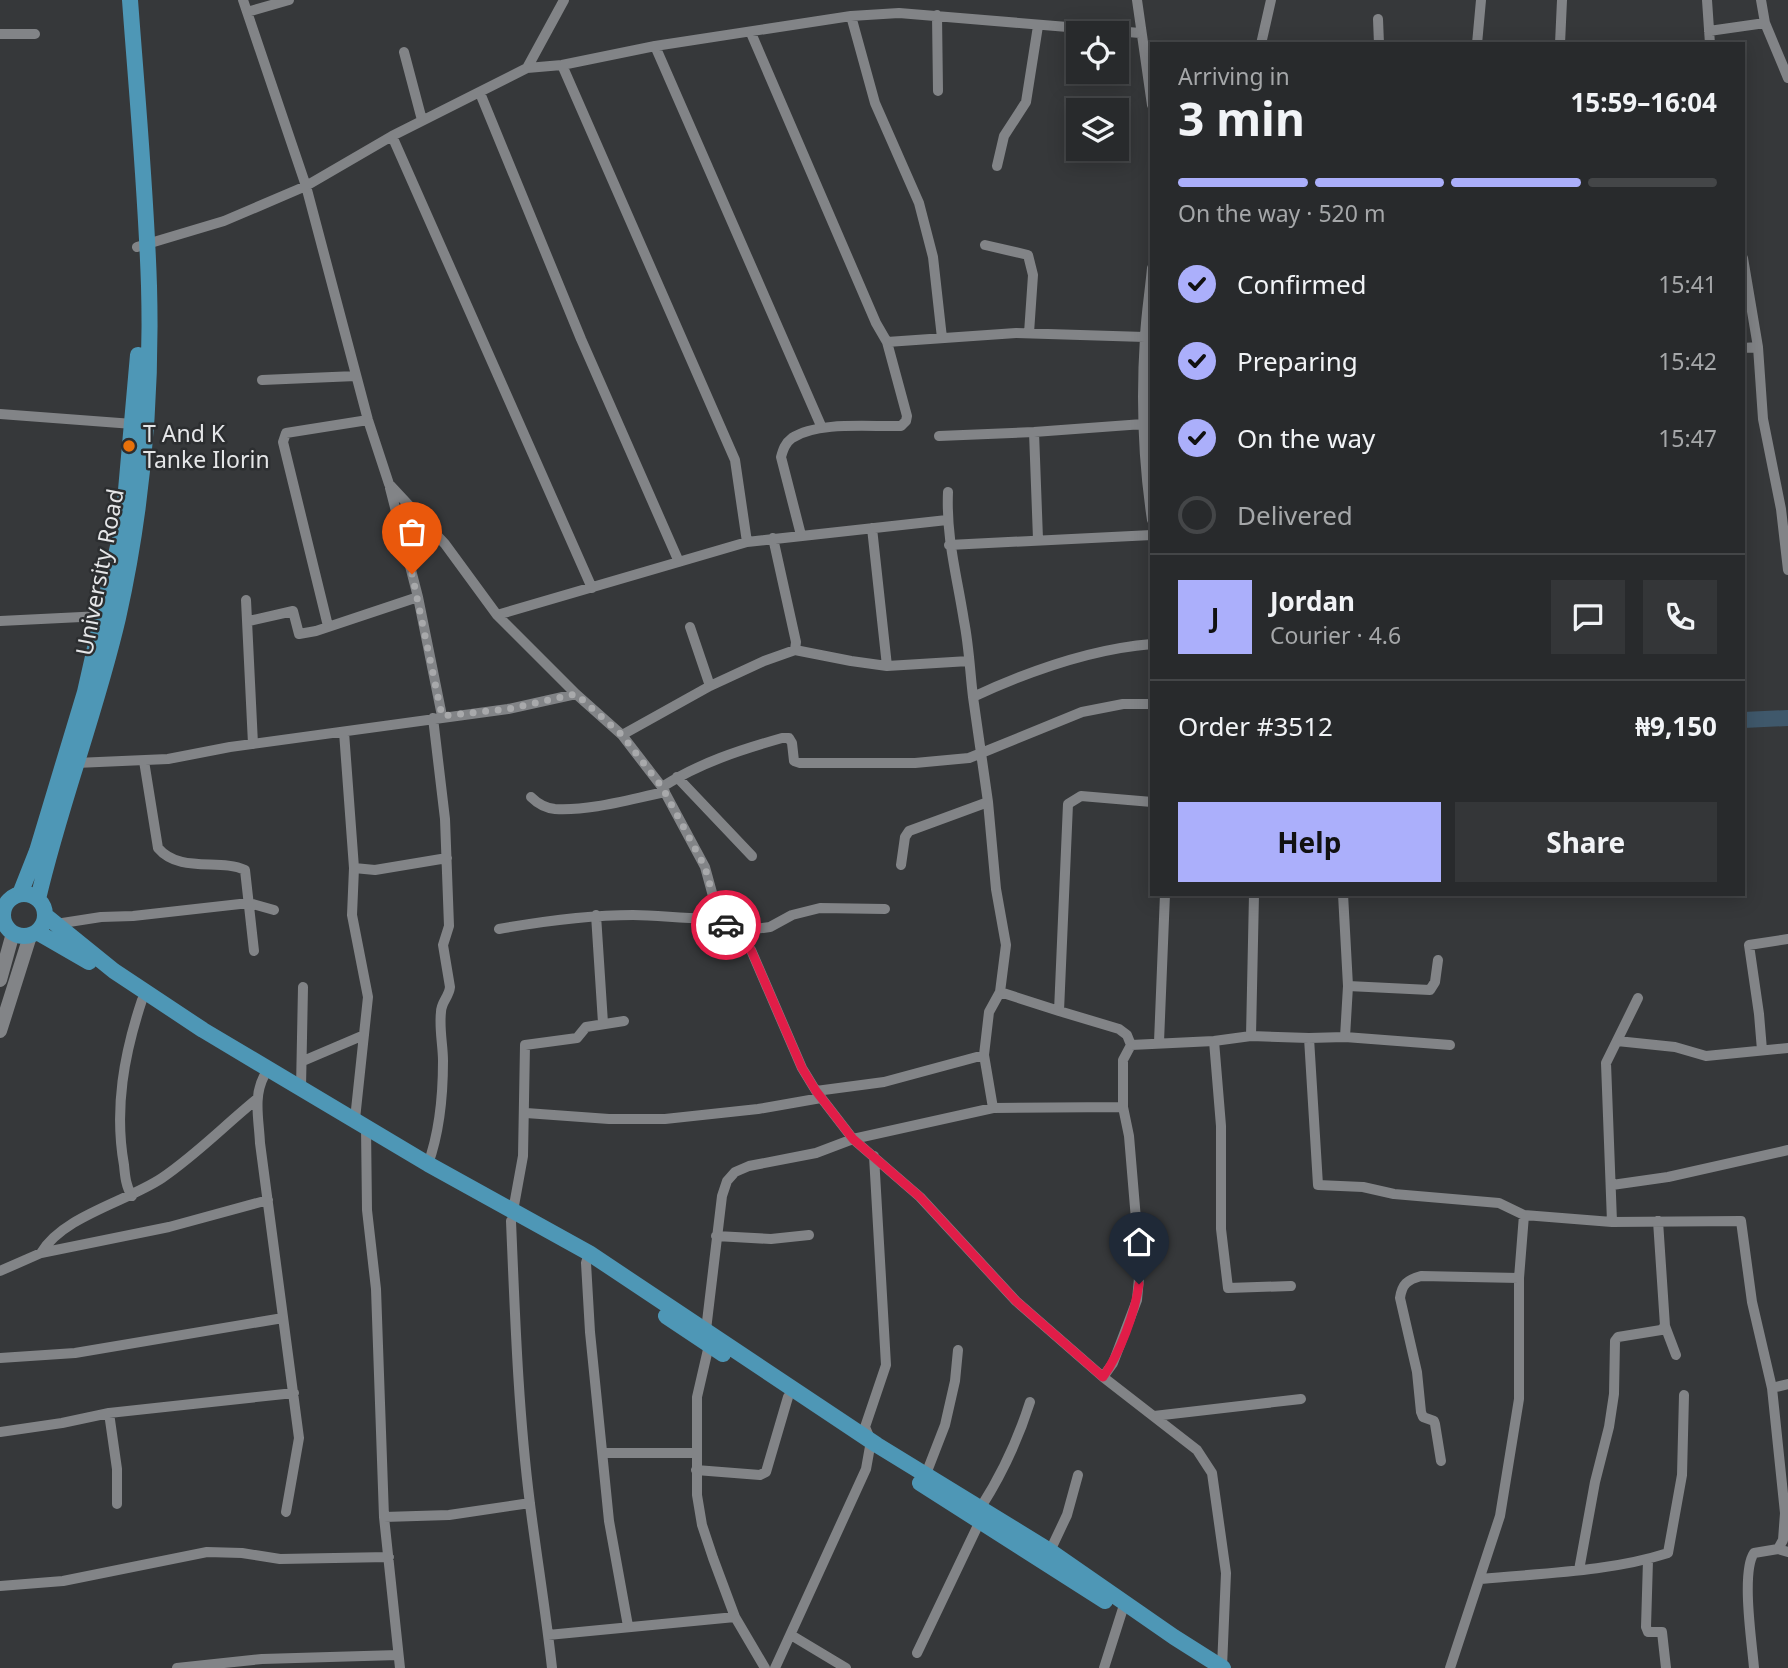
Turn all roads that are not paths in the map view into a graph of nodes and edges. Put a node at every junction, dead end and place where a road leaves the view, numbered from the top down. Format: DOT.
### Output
graph roads {
  1 [pos="121,0"];
  2 [pos="130,0"];
  3 [pos="243,0"];
  4 [pos="289,0"];
  5 [pos="564,0"];
  6 [pos="1137,0"];
  7 [pos="1271,0"];
  8 [pos="1481,0"];
  9 [pos="1562,0"];
  10 [pos="1707,0"];
  11 [pos="1761,0"];
  12 [pos="247,12"];
  13 [pos="937,15"];
  14 [pos="850,16"];
  15 [pos="1378,19"];
  16 [pos="1765,23"];
  17 [pos="1038,26"];
  18 [pos="1709,31"];
  19 [pos="751,33"];
  20 [pos="1140,33"];
  21 [pos="0,34"];
  22 [pos="35,34"];
  23 [pos="1261,42"];
  24 [pos="1379,42"];
  25 [pos="1477,42"];
  26 [pos="1560,42"];
  27 [pos="1710,42"];
  28 [pos="655,46"];
  29 [pos="404,52"];
  30 [pos="562,65"];
  31 [pos="527,68"];
  32 [pos="1788,78"];
  33 [pos="938,91"];
  34 [pos="480,93"];
  35 [pos="1150,93"];
  36 [pos="422,120"];
  37 [pos="391,136"];
  38 [pos="997,166"];
  39 [pos="306,186"];
  40 [pos="985,245"];
  41 [pos="142,246"];
  42 [pos="1745,270"];
  43 [pos="1150,300"];
  44 [pos="1030,333"];
  45 [pos="1145,337"];
  46 [pos="942,338"];
  47 [pos="887,342"];
  48 [pos="1758,347"];
  49 [pos="1745,348"];
  50 [pos="356,376"];
  51 [pos="262,380"];
  52 [pos="0,414"];
  53 [pos="368,419"];
  54 [pos="133,424"];
  55 [pos="1143,424"];
  56 [pos="822,428"];
  57 [pos="1034,432"];
  58 [pos="939,436"];
  59 [pos="388,484"];
  60 [pos="948,492"];
  61 [pos="1150,507"];
  62 [pos="1784,509"];
  63 [pos="947,520"];
  64 [pos="872,528"];
  65 [pos="801,535"];
  66 [pos="1150,535"];
  67 [pos="773,537"];
  68 [pos="1038,539"];
  69 [pos="747,542"];
  70 [pos="949,545"];
  71 [pos="679,562"];
  72 [pos="1788,570"];
  73 [pos="592,588"];
  74 [pos="418,597"];
  75 [pos="247,600"];
  76 [pos="497,615"];
  77 [pos="103,616"];
  78 [pos="0,621"];
  79 [pos="249,621"];
  80 [pos="328,626"];
  81 [pos="690,627"];
  82 [pos="1150,643"];
  83 [pos="795,650"];
  84 [pos="969,661"];
  85 [pos="887,666"];
  86 [pos="710,687"];
  87 [pos="576,694"];
  88 [pos="973,697"];
  89 [pos="1150,704"];
  90 [pos="438,717"];
  91 [pos="344,732"];
  92 [pos="622,735"];
  93 [pos="253,744"];
  94 [pos="981,754"];
  95 [pos="144,761"];
  96 [pos="76,763"];
  97 [pos="677,777"];
  98 [pos="663,790"];
  99 [pos="531,797"];
  100 [pos="988,802"];
  101 [pos="1150,802"];
  102 [pos="752,856"];
  103 [pos="447,858"];
  104 [pos="901,866"];
  105 [pos="355,867"];
  106 [pos="12,893"];
  107 [pos="1165,896"];
  108 [pos="1254,896"];
  109 [pos="1343,896"];
  110 [pos="38,898"];
  111 [pos="249,903"];
  112 [pos="885,909"];
  113 [pos="274,910"];
  114 [pos="596,915"];
  115 [pos="719,918"];
  116 [pos="51,920"];
  117 [pos="5,922"];
  118 [pos="499,929"];
  119 [pos="733,932"];
  120 [pos="33,934"];
  121 [pos="1788,939"];
  122 [pos="254,951"];
  123 [pos="1438,960"];
  124 [pos="0,981"];
  125 [pos="1348,986"];
  126 [pos="303,987"];
  127 [pos="1000,992"];
  128 [pos="1638,998"];
  129 [pos="142,1000"];
  130 [pos="1059,1011"];
  131 [pos="624,1021"];
  132 [pos="603,1023"];
  133 [pos="0,1031"];
  134 [pos="364,1035"];
  135 [pos="1251,1036"];
  136 [pos="1345,1037"];
  137 [pos="1309,1038"];
  138 [pos="1214,1041"];
  139 [pos="1617,1041"];
  140 [pos="1159,1042"];
  141 [pos="1130,1045"];
  142 [pos="1450,1045"];
  143 [pos="1788,1048"];
  144 [pos="1762,1050"];
  145 [pos="984,1055"];
  146 [pos="303,1061"];
  147 [pos="264,1076"];
  148 [pos="301,1088"];
  149 [pos="818,1095"];
  150 [pos="257,1099"];
  151 [pos="1123,1107"];
  152 [pos="993,1108"];
  153 [pos="526,1113"];
  154 [pos="362,1128"];
  155 [pos="853,1139"];
  156 [pos="1788,1150"];
  157 [pos="874,1156"];
  158 [pos="428,1164"];
  159 [pos="1612,1185"];
  160 [pos="132,1196"];
  161 [pos="268,1200"];
  162 [pos="1524,1215"];
  163 [pos="512,1216"];
  164 [pos="1658,1221"];
  165 [pos="1612,1222"];
  166 [pos="809,1235"];
  167 [pos="716,1236"];
  168 [pos="41,1253"];
  169 [pos="588,1258"];
  170 [pos="0,1271"];
  171 [pos="1520,1278"];
  172 [pos="1291,1286"];
  173 [pos="283,1318"];
  174 [pos="1665,1326"];
  175 [pos="707,1337"];
  176 [pos="958,1350"];
  177 [pos="1676,1355"];
  178 [pos="0,1357"];
  179 [pos="1103,1377"];
  180 [pos="1788,1384"];
  181 [pos="1772,1388"];
  182 [pos="293,1392"];
  183 [pos="1684,1395"];
  184 [pos="788,1397"];
  185 [pos="1301,1399"];
  186 [pos="1030,1402"];
  187 [pos="109,1413"];
  188 [pos="1154,1416"];
  189 [pos="0,1432"];
  190 [pos="869,1445"];
  191 [pos="603,1453"];
  192 [pos="696,1453"];
  193 [pos="1441,1461"];
  194 [pos="696,1470"];
  195 [pos="926,1474"];
  196 [pos="1078,1475"];
  197 [pos="530,1503"];
  198 [pos="117,1504"];
  199 [pos="286,1512"];
  200 [pos="980,1514"];
  201 [pos="384,1517"];
  202 [pos="1783,1550"];
  203 [pos="1050,1551"];
  204 [pos="389,1556"];
  205 [pos="1648,1560"];
  206 [pos="1579,1570"];
  207 [pos="1481,1579"];
  208 [pos="0,1586"];
  209 [pos="1123,1607"];
  210 [pos="735,1617"];
  211 [pos="628,1626"];
  212 [pos="548,1634"];
  213 [pos="791,1635"];
  214 [pos="916,1653"];
  215 [pos="398,1655"];
  216 [pos="262,1663"];
  217 [pos="177,1668"];
  218 [pos="400,1668"];
  219 [pos="552,1668"];
  220 [pos="765,1668"];
  221 [pos="775,1668"];
  222 [pos="846,1668"];
  223 [pos="1104,1668"];
  224 [pos="1202,1668"];
  225 [pos="1222,1668"];
  226 [pos="1450,1668"];
  227 [pos="1666,1668"];
  228 [pos="1755,1668"];
  1 -- 41 [label="main road, University Road"];
  2 -- 41 [label="main road, University Road"];
  3 -- 12 [label="street"];
  4 -- 12 [label="street"];
  5 -- 31 [label="street"];
  6 -- 20 [label="street"];
  7 -- 23 [label="street"];
  8 -- 25 [label="street"];
  9 -- 26 [label="street"];
  10 -- 18 [label="street"];
  11 -- 16 [label="street"];
  12 -- 39 [label="street"];
  13 -- 14 [label="street"];
  13 -- 17 [label="street"];
  13 -- 33 [label="street"];
  14 -- 19 [label="street"];
  14 -- 46 [label="street"];
  15 -- 24 [label="street"];
  16 -- 18 [label="street"];
  16 -- 32 [label="street"];
  17 -- 20 [label="street"];
  17 -- 38 [label="street"];
  18 -- 27 [label="street"];
  19 -- 28 [label="street"];
  19 -- 47 [label="street"];
  20 -- 35 [label="street"];
  21 -- 22 [label="street"];
  28 -- 30 [label="street"];
  28 -- 56 [label="street"];
  29 -- 36 [label="street"];
  30 -- 31 [label="street"];
  30 -- 69 [label="street"];
  31 -- 34 [label="street"];
  34 -- 36 [label="street"];
  34 -- 71 [label="street"];
  36 -- 37 [label="street"];
  37 -- 39 [label="street"];
  37 -- 73 [label="street"];
  39 -- 41 [label="street"];
  39 -- 50 [label="street"];
  40 -- 44 [label="street"];
  41 -- 54 [label="main road, University Road"];
  41 -- 96 [label="main road, University Road"];
  42 -- 48 [label="street"];
  43 -- 45 [label="street"];
  44 -- 45 [label="street"];
  44 -- 46 [label="street"];
  45 -- 55 [label="street"];
  46 -- 47 [label="street"];
  47 -- 56 [label="street"];
  48 -- 49 [label="street"];
  48 -- 62 [label="street"];
  50 -- 51 [label="street"];
  50 -- 53 [label="street"];
  52 -- 54 [label="street"];
  53 -- 59 [label="street"];
  53 -- 80 [label="street"];
  54 -- 77 [label="main road, University Road"];
  55 -- 57 [label="street"];
  55 -- 61 [label="street"];
  56 -- 65 [label="street"];
  57 -- 58 [label="street"];
  57 -- 68 [label="street"];
  59 -- 74 [label="street"];
  59 -- 76 [label="street"];
  60 -- 63 [label="street"];
  62 -- 72 [label="street"];
  63 -- 64 [label="street"];
  63 -- 70 [label="street"];
  64 -- 65 [label="street"];
  64 -- 85 [label="street"];
  65 -- 67 [label="street"];
  66 -- 68 [label="street"];
  67 -- 69 [label="street"];
  67 -- 83 [label="street"];
  68 -- 70 [label="street"];
  69 -- 71 [label="street"];
  70 -- 84 [label="street"];
  71 -- 73 [label="street"];
  73 -- 76 [label="street"];
  74 -- 80 [label="street"];
  74 -- 90 [label="street"];
  75 -- 79 [label="street"];
  76 -- 87 [label="street"];
  77 -- 78 [label="street"];
  77 -- 106 [label="main road, University Road"];
  79 -- 80 [label="street"];
  79 -- 93 [label="street"];
  81 -- 86 [label="street"];
  82 -- 88 [label="street"];
  83 -- 85 [label="street"];
  83 -- 86 [label="street"];
  84 -- 85 [label="street"];
  84 -- 88 [label="street"];
  86 -- 92 [label="street"];
  87 -- 90 [label="street"];
  87 -- 92 [label="street"];
  88 -- 94 [label="street"];
  89 -- 94 [label="street"];
  90 -- 91 [label="street"];
  90 -- 103 [label="street"];
  91 -- 93 [label="street"];
  91 -- 105 [label="street"];
  92 -- 98 [label="street"];
  93 -- 95 [label="street"];
  94 -- 97 [label="street"];
  94 -- 100 [label="street"];
  95 -- 96 [label="street"];
  95 -- 111 [label="street"];
  96 -- 110 [label="main road, University Road"];
  97 -- 98 [label="street"];
  97 -- 102 [label="street"];
  98 -- 99 [label="street"];
  98 -- 115 [label="street"];
  100 -- 104 [label="street"];
  100 -- 127 [label="street"];
  101 -- 130 [label="street"];
  103 -- 105 [label="street"];
  103 -- 158 [label="street"];
  105 -- 134 [label="street"];
  106 -- 110 [label="main road"];
  106 -- 117 [label="main road, University Road"];
  107 -- 140 [label="street"];
  108 -- 135 [label="street"];
  109 -- 125 [label="street"];
  110 -- 116 [label="main road"];
  111 -- 113 [label="street"];
  111 -- 116 [label="street"];
  111 -- 122 [label="street"];
  112 -- 119 [label="street"];
  114 -- 115 [label="street"];
  114 -- 118 [label="street"];
  114 -- 132 [label="street"];
  115 -- 119 [label="street"];
  116 -- 120 [label="main road"];
  116 -- 148 [label="main road"];
  117 -- 120 [label="main road"];
  117 -- 124 [label="street"];
  119 -- 149 [label="street"];
  120 -- 129 [label="main road"];
  120 -- 133 [label="street"];
  121 -- 144 [label="street"];
  123 -- 125 [label="street"];
  125 -- 136 [label="street"];
  126 -- 146 [label="street"];
  127 -- 130 [label="street"];
  127 -- 145 [label="street"];
  128 -- 139 [label="street"];
  129 -- 147 [label="main road"];
  129 -- 160 [label="street"];
  130 -- 141 [label="street"];
  131 -- 132 [label="street"];
  132 -- 153 [label="street"];
  134 -- 146 [label="street"];
  134 -- 154 [label="street"];
  135 -- 137 [label="street"];
  135 -- 138 [label="street"];
  136 -- 137 [label="street"];
  136 -- 142 [label="street"];
  137 -- 162 [label="street"];
  138 -- 140 [label="street"];
  138 -- 172 [label="street"];
  139 -- 144 [label="street"];
  139 -- 159 [label="street"];
  140 -- 141 [label="street"];
  141 -- 151 [label="street"];
  143 -- 144 [label="street"];
  145 -- 149 [label="street"];
  145 -- 152 [label="street"];
  146 -- 148 [label="street"];
  147 -- 150 [label="street"];
  147 -- 154 [label="main road"];
  148 -- 154 [label="main road"];
  149 -- 153 [label="street"];
  149 -- 155 [label="street"];
  150 -- 160 [label="street"];
  150 -- 161 [label="street"];
  151 -- 152 [label="street"];
  151 -- 179 [label="street"];
  152 -- 155 [label="street"];
  153 -- 163 [label="street"];
  154 -- 158 [label="main road"];
  154 -- 163 [label="main road"];
  154 -- 201 [label="street"];
  155 -- 157 [label="street"];
  155 -- 167 [label="street"];
  156 -- 159 [label="street"];
  157 -- 179 [label="street"];
  157 -- 190 [label="street"];
  158 -- 163 [label="main road"];
  159 -- 165 [label="street"];
  160 -- 168 [label="street"];
  161 -- 168 [label="street"];
  161 -- 173 [label="street"];
  162 -- 165 [label="street"];
  162 -- 171 [label="street"];
  163 -- 169 [label="main road"];
  163 -- 197 [label="street"];
  164 -- 165 [label="street"];
  164 -- 174 [label="street"];
  164 -- 181 [label="street"];
  166 -- 167 [label="street"];
  167 -- 175 [label="street"];
  168 -- 170 [label="street"];
  169 -- 175 [label="main road"];
  169 -- 191 [label="street"];
  171 -- 193 [label="street"];
  171 -- 207 [label="street"];
  173 -- 178 [label="street"];
  173 -- 182 [label="street"];
  174 -- 177 [label="street"];
  174 -- 206 [label="street"];
  175 -- 184 [label="main road"];
  175 -- 190 [label="main road"];
  175 -- 192 [label="street"];
  176 -- 195 [label="street"];
  179 -- 188 [label="street"];
  180 -- 181 [label="street"];
  181 -- 202 [label="street"];
  182 -- 187 [label="street"];
  182 -- 199 [label="street"];
  183 -- 205 [label="street"];
  184 -- 190 [label="main road"];
  184 -- 194 [label="street"];
  185 -- 188 [label="street"];
  186 -- 200 [label="street"];
  187 -- 189 [label="street"];
  187 -- 198 [label="street"];
  188 -- 225 [label="street"];
  190 -- 195 [label="main road"];
  190 -- 200 [label="main road"];
  190 -- 213 [label="street"];
  191 -- 192 [label="street"];
  191 -- 211 [label="street"];
  192 -- 194 [label="street"];
  194 -- 210 [label="street"];
  195 -- 200 [label="main road"];
  196 -- 203 [label="street"];
  197 -- 201 [label="street"];
  197 -- 212 [label="street"];
  200 -- 203 [label="main road"];
  200 -- 209 [label="main road"];
  200 -- 214 [label="street"];
  201 -- 204 [label="street"];
  202 -- 228 [label="street"];
  203 -- 209 [label="main road"];
  204 -- 208 [label="street"];
  204 -- 215 [label="street"];
  205 -- 206 [label="street"];
  205 -- 227 [label="street"];
  206 -- 207 [label="street"];
  207 -- 226 [label="street"];
  209 -- 223 [label="street"];
  209 -- 224 [label="main road"];
  209 -- 225 [label="main road"];
  210 -- 211 [label="street"];
  210 -- 220 [label="street"];
  211 -- 212 [label="street"];
  212 -- 219 [label="street"];
  213 -- 221 [label="street"];
  213 -- 222 [label="street"];
  215 -- 216 [label="street"];
  215 -- 218 [label="street"];
  216 -- 217 [label="street"];
}
